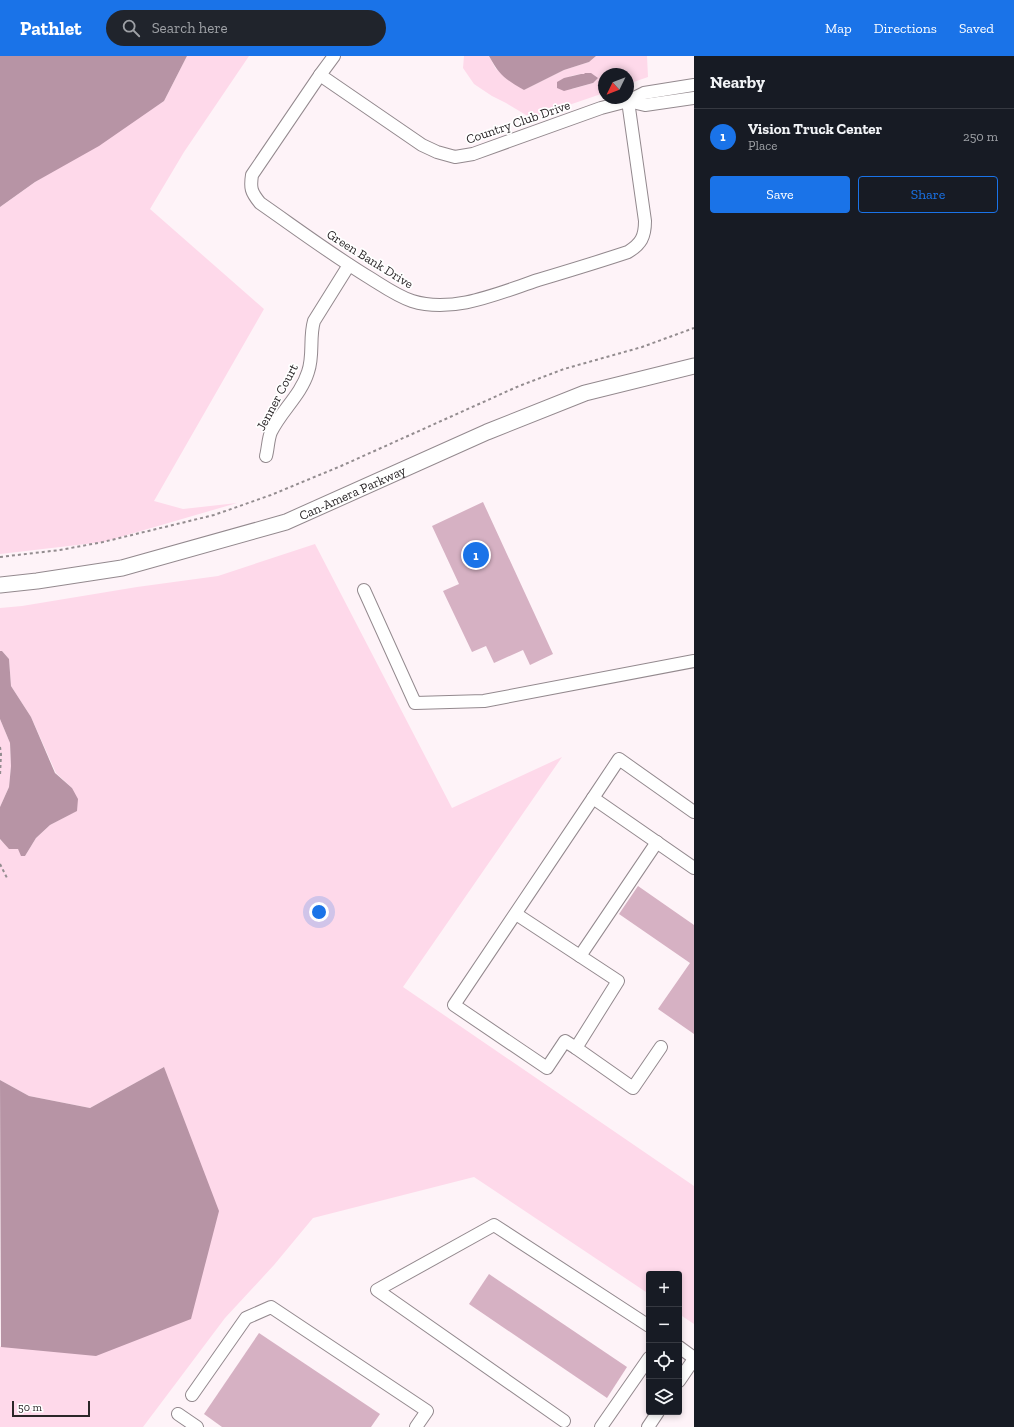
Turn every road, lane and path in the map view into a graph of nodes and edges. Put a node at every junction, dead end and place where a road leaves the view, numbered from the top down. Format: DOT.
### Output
graph roads {
  1 [pos="334,56"];
  2 [pos="320,75"];
  3 [pos="694,85"];
  4 [pos="634,98"];
  5 [pos="694,98"];
  6 [pos="634,102"];
  7 [pos="616,104"];
  8 [pos="628,104"];
  9 [pos="349,265"];
  10 [pos="694,328"];
  11 [pos="693,367"];
  12 [pos="266,456"];
  13 [pos="0,557"];
  14 [pos="0,585"];
  15 [pos="364,590"];
  16 [pos="694,661"];
  17 [pos="0,747"];
  18 [pos="0,776"];
  19 [pos="593,798"];
  20 [pos="694,812"];
  21 [pos="657,842"];
  22 [pos="0,864"];
  23 [pos="694,868"];
  24 [pos="7,878"];
  25 [pos="516,914"];
  26 [pos="580,956"];
  27 [pos="661,1047"];
  28 [pos="576,1048"];
  29 [pos="646,1324"];
  30 [pos="682,1350"];
  31 [pos="694,1358"];
  32 [pos="646,1362"];
  33 [pos="680,1379"];
  34 [pos="192,1395"];
  35 [pos="178,1414"];
  36 [pos="656,1415"];
  37 [pos="564,1421"];
  38 [pos="197,1427"];
  39 [pos="416,1427"];
  40 [pos="601,1427"];
  41 [pos="648,1427"];
  1 -- 2 [label="street, Green Bank Drive"];
  2 -- 7 [label="street, Country Club Drive"];
  2 -- 9 [label="street, Green Bank Drive"];
  3 -- 4 [label="street, Country Club Drive"];
  5 -- 6 [label="street, Country Club Drive"];
  8 -- 9 [label="street, Green Bank Drive"];
  9 -- 12 [label="street, Jenner Court"];
  10 -- 13 [label="path"];
  11 -- 14 [label="main road, Can-Amera Parkway"];
  15 -- 16 [label="street"];
  17 -- 18 [label="path"];
  19 -- 20 [label="street"];
  19 -- 21 [label="street"];
  19 -- 25 [label="street"];
  21 -- 23 [label="street"];
  21 -- 26 [label="street"];
  22 -- 24 [label="path"];
  25 -- 26 [label="street"];
  25 -- 28 [label="street"];
  26 -- 28 [label="street"];
  27 -- 28 [label="street"];
  29 -- 37 [label="street"];
  30 -- 31 [label="street"];
  31 -- 33 [label="street"];
  32 -- 40 [label="street"];
  34 -- 39 [label="street"];
  35 -- 38 [label="street"];
  36 -- 41 [label="street"];
}
